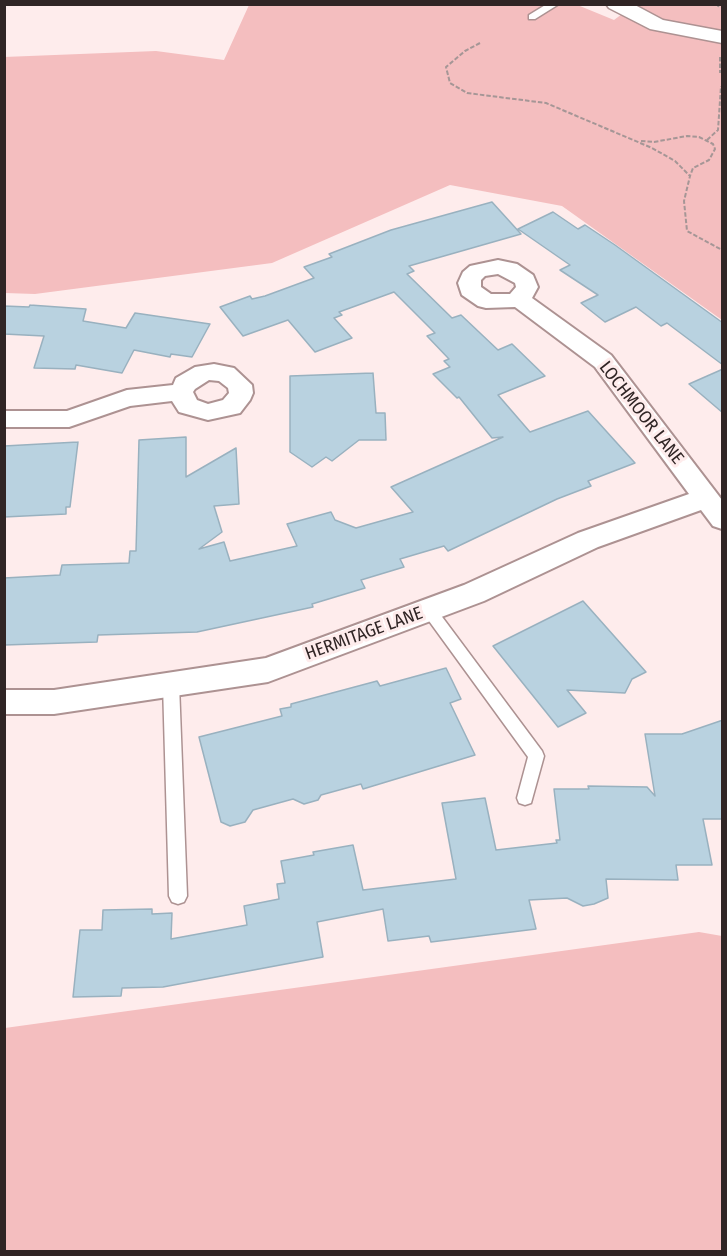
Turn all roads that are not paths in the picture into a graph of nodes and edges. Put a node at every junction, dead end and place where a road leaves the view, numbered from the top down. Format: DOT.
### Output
graph roads {
  1 [pos="555,4"];
  2 [pos="616,4"];
  3 [pos="638,4"];
  4 [pos="678,9"];
  5 [pos="532,17"];
  6 [pos="721,44"];
  7 [pos="518,299"];
  8 [pos="181,392"];
  9 [pos="4,419"];
  10 [pos="714,508"];
  11 [pos="429,610"];
  12 [pos="171,684"];
  13 [pos="4,702"];
  14 [pos="525,798"];
  15 [pos="178,896"];
  1 -- 5 [label="lane"];
  2 -- 6 [label="street"];
  3 -- 4 [label="street"];
  7 -- 10 [label="street, LOCHMOOR LANE"];
  8 -- 9 [label="street"];
  10 -- 11 [label="street, HERMITAGE LANE"];
  11 -- 12 [label="street, HERMITAGE LANE"];
  11 -- 14 [label="lane"];
  12 -- 13 [label="street, HERMITAGE LANE"];
  12 -- 15 [label="lane"];
}
